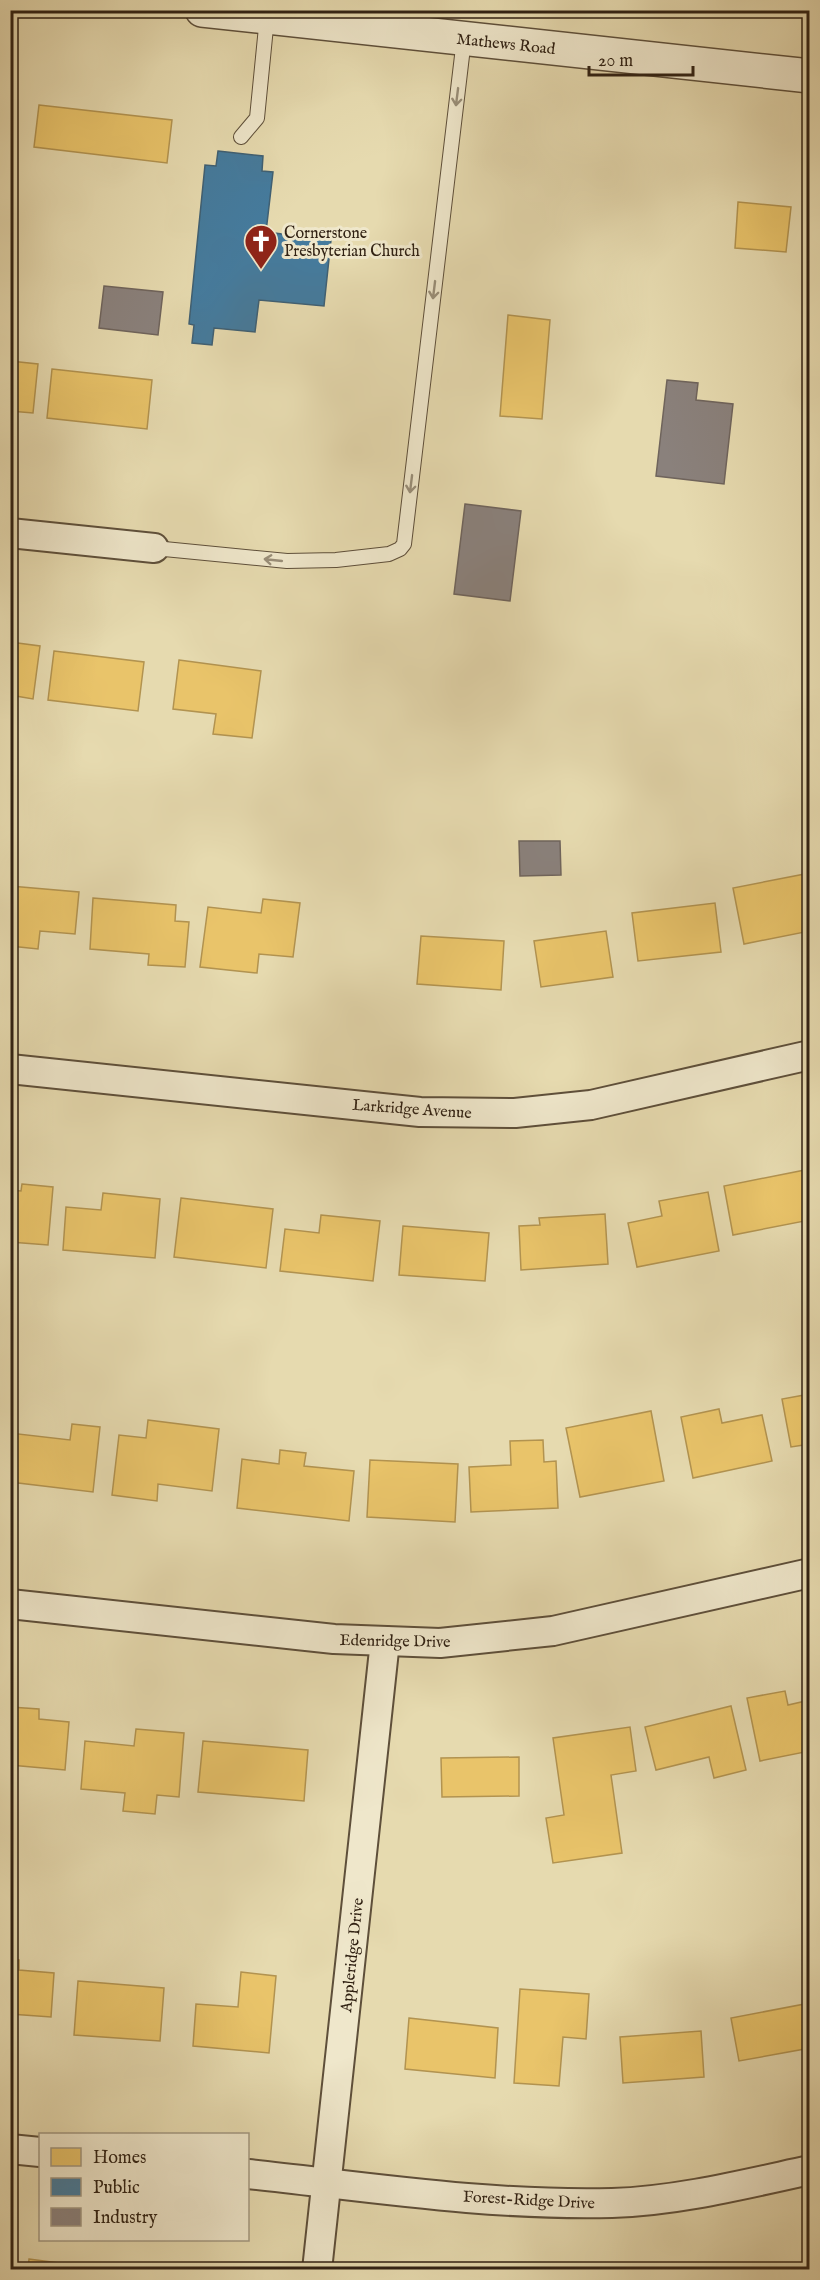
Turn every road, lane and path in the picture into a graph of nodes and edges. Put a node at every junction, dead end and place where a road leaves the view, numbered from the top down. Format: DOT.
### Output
graph roads {
  1 [pos="202,10"];
  2 [pos="267,17"];
  3 [pos="464,39"];
  4 [pos="810,76"];
  5 [pos="241,137"];
  6 [pos="10,533"];
  7 [pos="154,548"];
  8 [pos="810,1055"];
  9 [pos="10,1068"];
  10 [pos="810,1573"];
  11 [pos="10,1604"];
  12 [pos="385,1641"];
  13 [pos="10,2149"];
  14 [pos="39,2152"];
  15 [pos="810,2169"];
  16 [pos="249,2174"];
  17 [pos="327,2182"];
  18 [pos="317,2270"];
  1 -- 2 [label="street, Mathews Road"];
  2 -- 3 [label="street, Mathews Road"];
  2 -- 5 [label="lane"];
  3 -- 4 [label="street, Mathews Road"];
  3 -- 7 [label="lane, one-way"];
  6 -- 7 [label="street"];
  8 -- 9 [label="street, Larkridge Avenue"];
  10 -- 12 [label="street, Edenridge Drive"];
  11 -- 12 [label="street, Edenridge Drive"];
  12 -- 17 [label="street, Appleridge Drive"];
  13 -- 14 [label="street"];
  15 -- 17 [label="street, Forest-Ridge Drive"];
  16 -- 17 [label="street, Forest-Ridge Drive"];
  17 -- 18 [label="street, Appleridge Drive"];
}
